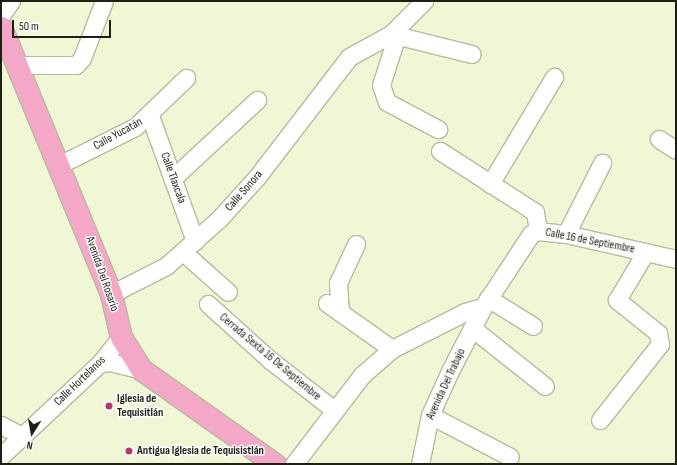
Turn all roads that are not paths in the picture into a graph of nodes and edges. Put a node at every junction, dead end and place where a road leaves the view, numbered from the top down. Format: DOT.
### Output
graph roads {
  1 [pos="11,1"];
  2 [pos="104,1"];
  3 [pos="424,1"];
  4 [pos="1,15"];
  5 [pos="1,26"];
  6 [pos="394,35"];
  7 [pos="472,54"];
  8 [pos="16,65"];
  9 [pos="554,77"];
  10 [pos="186,78"];
  11 [pos="258,100"];
  12 [pos="150,116"];
  13 [pos="438,129"];
  14 [pos="659,139"];
  15 [pos="676,150"];
  16 [pos="440,151"];
  17 [pos="602,163"];
  18 [pos="61,164"];
  19 [pos="173,178"];
  20 [pos="490,184"];
  21 [pos="538,231"];
  22 [pos="566,234"];
  23 [pos="356,244"];
  24 [pos="189,246"];
  25 [pos="645,252"];
  26 [pos="674,255"];
  27 [pos="228,292"];
  28 [pos="111,294"];
  29 [pos="486,303"];
  30 [pos="208,304"];
  31 [pos="533,326"];
  32 [pos="472,328"];
  33 [pos="121,337"];
  34 [pos="392,349"];
  35 [pos="100,363"];
  36 [pos="142,370"];
  37 [pos="545,386"];
  38 [pos="333,410"];
  39 [pos="430,415"];
  40 [pos="600,420"];
  41 [pos="1,425"];
  42 [pos="22,436"];
  43 [pos="1,456"];
  44 [pos="510,457"];
  45 [pos="275,464"];
  46 [pos="294,464"];
  47 [pos="420,464"];
  1 -- 4 [label="street"];
  2 -- 8 [label="street"];
  3 -- 6 [label="street"];
  5 -- 8 [label="main road, Avenida Del Rosario"];
  6 -- 7 [label="street"];
  6 -- 13 [label="street"];
  6 -- 24 [label="street, Calle Sonora"];
  8 -- 18 [label="main road, Avenida Del Rosario"];
  9 -- 20 [label="street"];
  10 -- 12 [label="street, Calle Yucatán"];
  11 -- 19 [label="street"];
  12 -- 18 [label="street, Calle Yucatán"];
  12 -- 19 [label="street, Calle Tlaxcala"];
  14 -- 15 [label="street"];
  16 -- 20 [label="street"];
  17 -- 22 [label="street"];
  18 -- 28 [label="main road, Avenida Del Rosario"];
  19 -- 24 [label="street, Calle Tlaxcala"];
  20 -- 21 [label="street"];
  21 -- 22 [label="street, Calle 16 de Septiembre"];
  21 -- 29 [label="street, Calle 16 de Septiembre"];
  22 -- 25 [label="street, Calle 16 de Septiembre"];
  23 -- 34 [label="street"];
  24 -- 27 [label="street"];
  24 -- 28 [label="street, Calle Sonora"];
  25 -- 26 [label="street, Calle 16 de Septiembre"];
  25 -- 40 [label="street"];
  28 -- 33 [label="main road, Avenida Del Rosario"];
  29 -- 31 [label="street"];
  29 -- 32 [label="street, Avenida Del Trabajo"];
  29 -- 34 [label="street"];
  30 -- 38 [label="street, Cerrada Sexta 16 De Septiembre"];
  32 -- 37 [label="street"];
  32 -- 39 [label="street, Avenida Del Trabajo"];
  33 -- 35 [label="street, Calle Hortelanos"];
  33 -- 36 [label="main road, Avenida Del Rosario"];
  34 -- 38 [label="street"];
  35 -- 36 [label="street"];
  35 -- 42 [label="street, Calle Hortelanos"];
  36 -- 45 [label="main road, Avenida Del Rosario"];
  38 -- 46 [label="street"];
  39 -- 44 [label="street"];
  39 -- 47 [label="street, Avenida Del Trabajo"];
  41 -- 42 [label="street"];
  42 -- 43 [label="street, Calle Hortelanos"];
}
